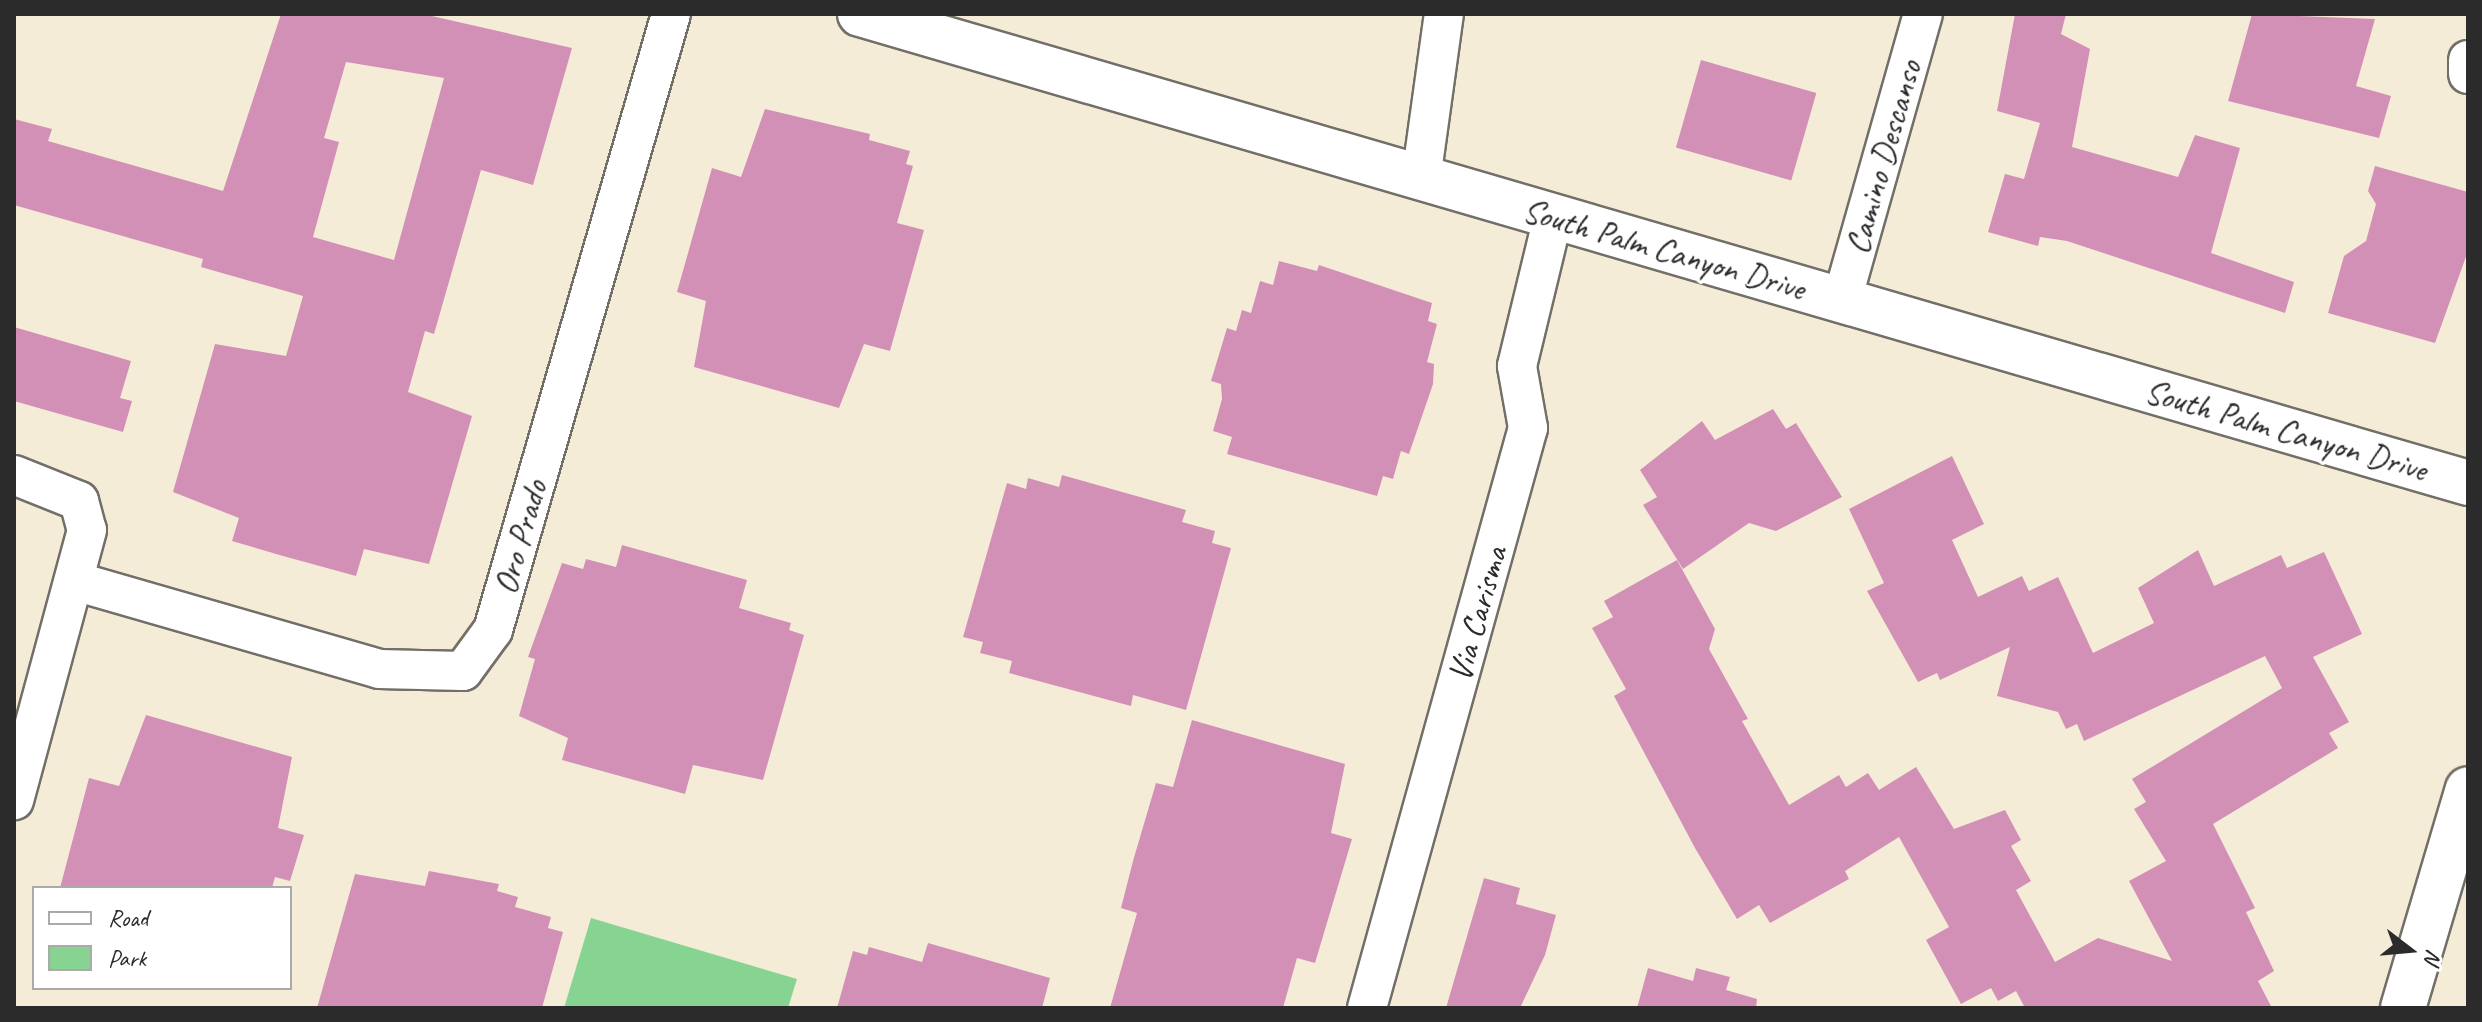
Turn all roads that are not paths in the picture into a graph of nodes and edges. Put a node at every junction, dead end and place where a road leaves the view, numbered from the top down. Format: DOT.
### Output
graph roads {
  1 [pos="671,14"];
  2 [pos="860,14"];
  3 [pos="1444,14"];
  4 [pos="1923,14"];
  5 [pos="2468,60"];
  6 [pos="2468,74"];
  7 [pos="1421,179"];
  8 [pos="1553,217"];
  9 [pos="1842,300"];
  10 [pos="14,475"];
  11 [pos="2468,483"];
  12 [pos="78,582"];
  13 [pos="2468,789"];
  14 [pos="14,800"];
  15 [pos="1367,1008"];
  16 [pos="2403,1008"];
  1 -- 12 [label="street, Oro Prado"];
  2 -- 7 [label="street, South Palm Canyon Drive"];
  3 -- 7 [label="street"];
  4 -- 9 [label="street, Camino Descanso"];
  5 -- 6 [label="street"];
  7 -- 8 [label="street, South Palm Canyon Drive"];
  8 -- 9 [label="street, South Palm Canyon Drive"];
  8 -- 15 [label="street, Via Carisma"];
  9 -- 11 [label="street, South Palm Canyon Drive"];
  10 -- 12 [label="street"];
  12 -- 14 [label="street"];
  13 -- 16 [label="street"];
}
